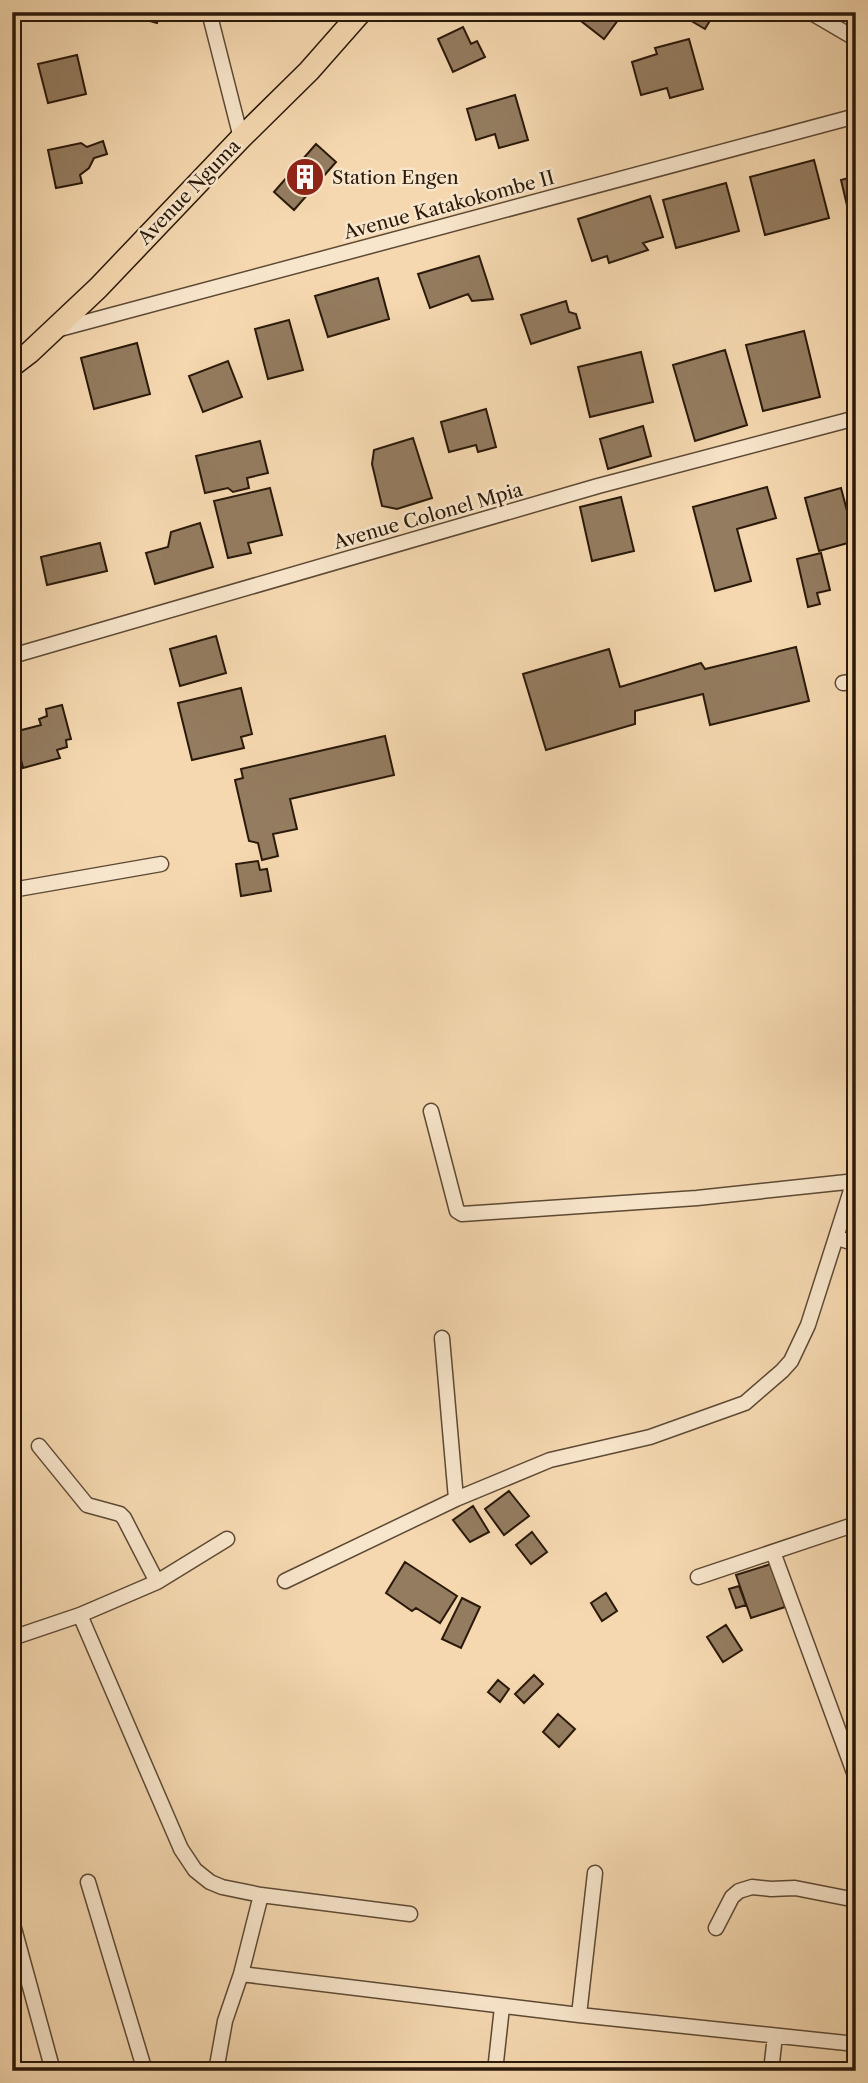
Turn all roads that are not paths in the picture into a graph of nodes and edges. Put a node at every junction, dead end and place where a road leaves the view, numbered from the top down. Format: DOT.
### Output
graph roads {
  1 [pos="209,12"];
  2 [pos="361,12"];
  3 [pos="810,12"];
  4 [pos="856,39"];
  5 [pos="856,116"];
  6 [pos="242,138"];
  7 [pos="52,331"];
  8 [pos="12,366"];
  9 [pos="856,418"];
  10 [pos="12,656"];
  11 [pos="161,864"];
  12 [pos="12,890"];
  13 [pos="431,1111"];
  14 [pos="855,1181"];
  15 [pos="838,1238"];
  16 [pos="856,1244"];
  17 [pos="442,1338"];
  18 [pos="39,1446"];
  19 [pos="456,1499"];
  20 [pos="856,1524"];
  21 [pos="227,1539"];
  22 [pos="773,1552"];
  23 [pos="698,1577"];
  24 [pos="285,1581"];
  25 [pos="157,1582"];
  26 [pos="80,1615"];
  27 [pos="12,1638"];
  28 [pos="856,1778"];
  29 [pos="595,1873"];
  30 [pos="88,1882"];
  31 [pos="261,1895"];
  32 [pos="856,1900"];
  33 [pos="410,1914"];
  34 [pos="12,1921"];
  35 [pos="716,1928"];
  36 [pos="241,1974"];
  37 [pos="502,2007"];
  38 [pos="579,2015"];
  39 [pos="775,2036"];
  40 [pos="856,2044"];
  41 [pos="53,2071"];
  42 [pos="145,2071"];
  43 [pos="216,2071"];
  44 [pos="495,2071"];
  45 [pos="771,2071"];
  1 -- 6 [label="street"];
  2 -- 6 [label="main road, Avenue Nguma"];
  3 -- 4 [label="street"];
  5 -- 7 [label="street, Avenue Katakokombe II"];
  6 -- 7 [label="main road, Avenue Nguma"];
  7 -- 8 [label="main road, Avenue Nguma"];
  9 -- 10 [label="street, Avenue Colonel Mpia"];
  11 -- 12 [label="street"];
  13 -- 14 [label="street"];
  14 -- 15 [label="street"];
  15 -- 16 [label="street"];
  15 -- 19 [label="street"];
  17 -- 19 [label="street"];
  18 -- 25 [label="street"];
  19 -- 24 [label="street"];
  20 -- 22 [label="street"];
  21 -- 25 [label="street"];
  22 -- 23 [label="street"];
  22 -- 28 [label="street"];
  25 -- 26 [label="street"];
  26 -- 27 [label="street"];
  26 -- 31 [label="street"];
  29 -- 38 [label="street"];
  30 -- 42 [label="street"];
  31 -- 33 [label="street"];
  31 -- 36 [label="street"];
  32 -- 35 [label="street"];
  34 -- 41 [label="street"];
  36 -- 37 [label="street"];
  36 -- 43 [label="street"];
  37 -- 38 [label="street"];
  37 -- 44 [label="street"];
  38 -- 39 [label="street"];
  39 -- 40 [label="street"];
  39 -- 45 [label="street"];
}
